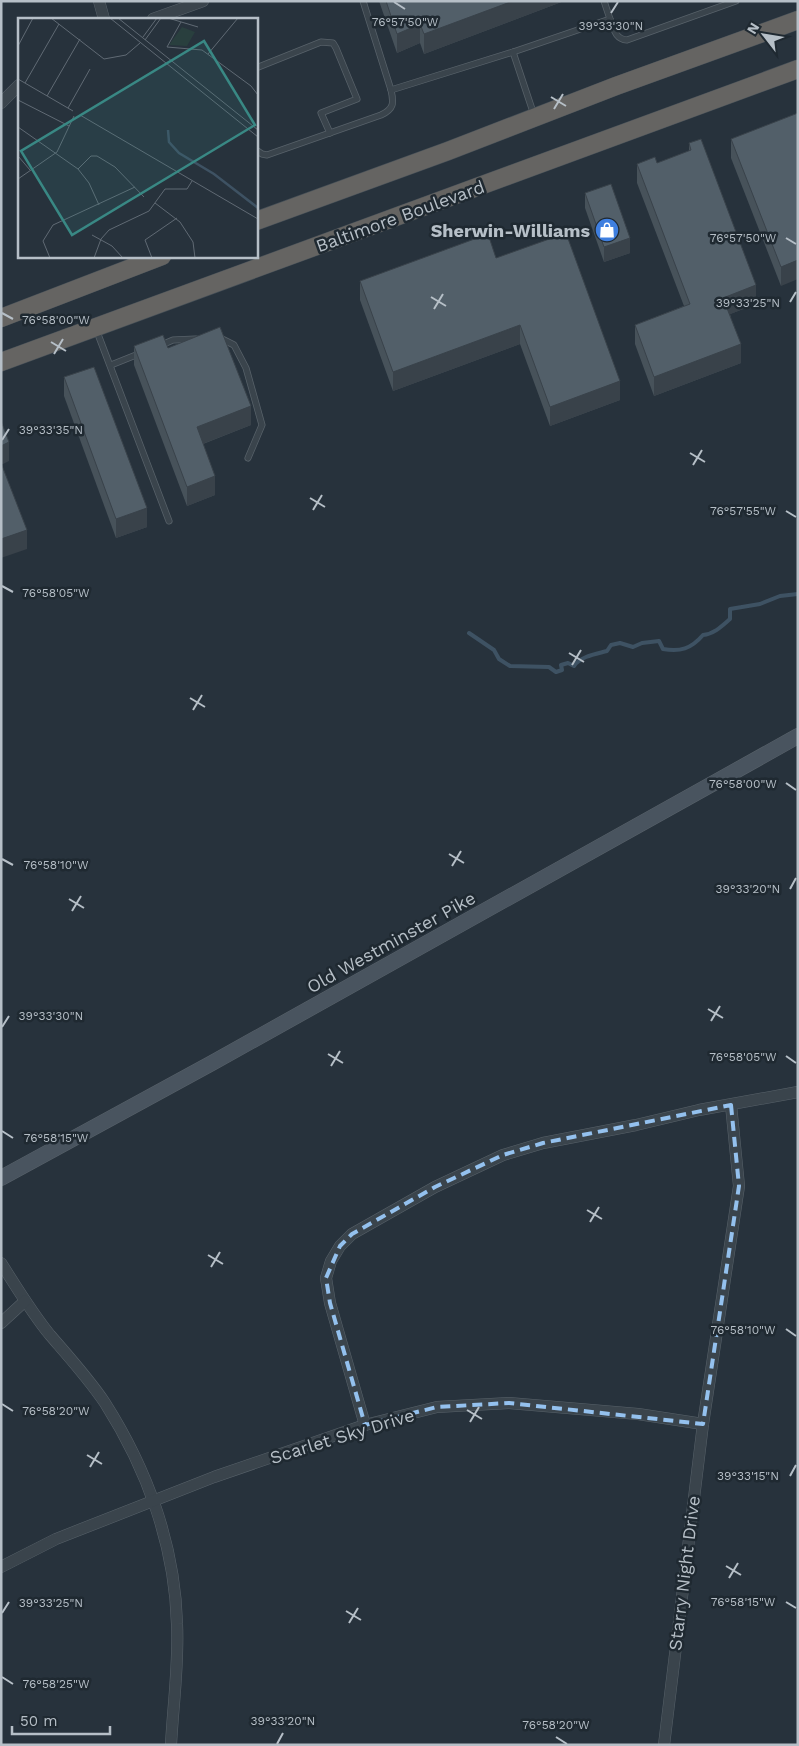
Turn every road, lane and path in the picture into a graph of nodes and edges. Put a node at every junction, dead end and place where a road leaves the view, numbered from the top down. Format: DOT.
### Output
graph roads {
  1 [pos="99,1"];
  2 [pos="204,1"];
  3 [pos="362,1"];
  4 [pos="604,1"];
  5 [pos="736,1"];
  6 [pos="104,18"];
  7 [pos="156,18"];
  8 [pos="610,19"];
  9 [pos="798,20"];
  10 [pos="513,52"];
  11 [pos="258,67"];
  12 [pos="798,69"];
  13 [pos="18,85"];
  14 [pos="391,90"];
  15 [pos="1,103"];
  16 [pos="535,117"];
  17 [pos="330,133"];
  18 [pos="258,151"];
  19 [pos="258,220"];
  20 [pos="157,258"];
  21 [pos="1,318"];
  22 [pos="96,327"];
  23 [pos="210,338"];
  24 [pos="201,339"];
  25 [pos="155,347"];
  26 [pos="146,351"];
  27 [pos="1,362"];
  28 [pos="110,365"];
  29 [pos="248,458"];
  30 [pos="169,521"];
  31 [pos="798,736"];
  32 [pos="798,1092"];
  33 [pos="731,1105"];
  34 [pos="1,1178"];
  35 [pos="1,1263"];
  36 [pos="26,1302"];
  37 [pos="1,1323"];
  38 [pos="703,1424"];
  39 [pos="365,1425"];
  40 [pos="154,1500"];
  41 [pos="1,1567"];
  42 [pos="171,1745"];
  43 [pos="664,1745"];
  1 -- 6 [label="street"];
  2 -- 7 [label="street"];
  3 -- 14 [label="lane"];
  4 -- 8 [label="lane"];
  5 -- 8 [label="lane"];
  8 -- 10 [label="lane"];
  9 -- 16 [label="highway"];
  10 -- 14 [label="lane"];
  10 -- 16 [label="lane"];
  11 -- 17 [label="lane"];
  12 -- 22 [label="highway, Baltimore Boulevard"];
  13 -- 15 [label="street"];
  14 -- 17 [label="lane"];
  16 -- 19 [label="highway"];
  17 -- 18 [label="lane"];
  20 -- 21 [label="highway"];
  22 -- 27 [label="highway, Baltimore Boulevard"];
  22 -- 28 [label="lane"];
  23 -- 29 [label="lane"];
  24 -- 25 [label="lane"];
  26 -- 28 [label="lane"];
  28 -- 30 [label="lane"];
  31 -- 34 [label="main road, Old Westminster Pike"];
  32 -- 33 [label="street"];
  33 -- 38 [label="street, Starry Night Drive"];
  33 -- 39 [label="street"];
  35 -- 36 [label="street"];
  36 -- 37 [label="street"];
  36 -- 40 [label="street"];
  38 -- 39 [label="street, Scarlet Sky Drive"];
  38 -- 43 [label="street, Starry Night Drive"];
  39 -- 40 [label="street, Scarlet Sky Drive"];
  40 -- 41 [label="street, Scarlet Sky Drive"];
  40 -- 42 [label="street"];
}
